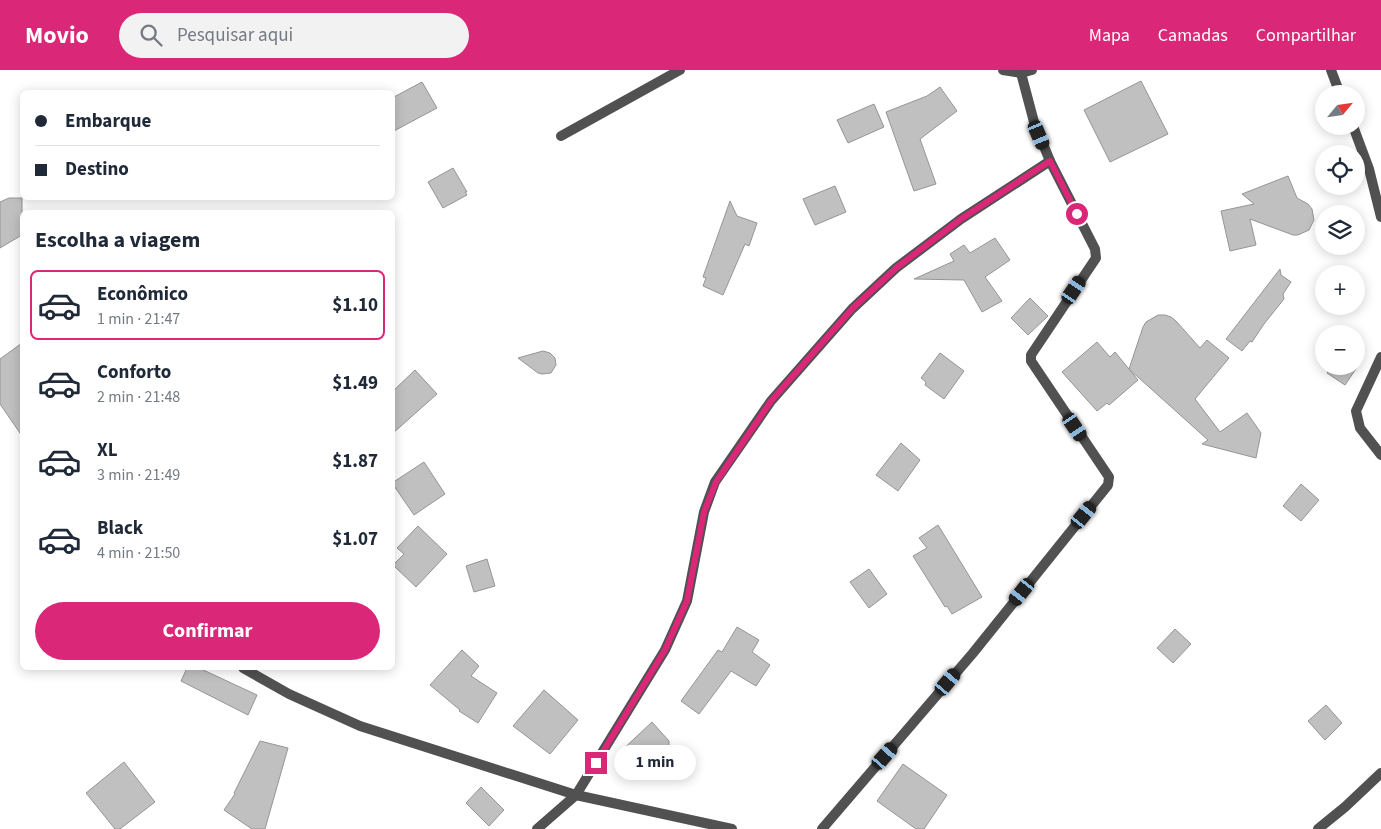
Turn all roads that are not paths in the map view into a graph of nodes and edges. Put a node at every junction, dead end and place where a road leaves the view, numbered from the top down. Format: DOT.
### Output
graph roads {
  1 [pos="680,70"];
  2 [pos="1003,70"];
  3 [pos="1032,70"];
  4 [pos="1331,70"];
  5 [pos="1021,73"];
  6 [pos="660,75"];
  7 [pos="1337,85"];
  8 [pos="1356,135"];
  9 [pos="561,136"];
  10 [pos="1050,161"];
  11 [pos="1381,217"];
  12 [pos="1381,357"];
  13 [pos="1381,454"];
  14 [pos="247,670"];
  15 [pos="1381,773"];
  16 [pos="576,795"];
  17 [pos="537,829"];
  18 [pos="732,829"];
  19 [pos="822,829"];
  20 [pos="1318,829"];
  1 -- 6 [label="street"];
  2 -- 5 [label="street"];
  3 -- 5 [label="street"];
  4 -- 7 [label="street"];
  5 -- 10 [label="street"];
  6 -- 9 [label="street"];
  8 -- 11 [label="street"];
  10 -- 16 [label="street"];
  10 -- 19 [label="street"];
  12 -- 13 [label="street"];
  14 -- 16 [label="street"];
  15 -- 20 [label="street"];
  16 -- 17 [label="street"];
  16 -- 18 [label="street"];
}
